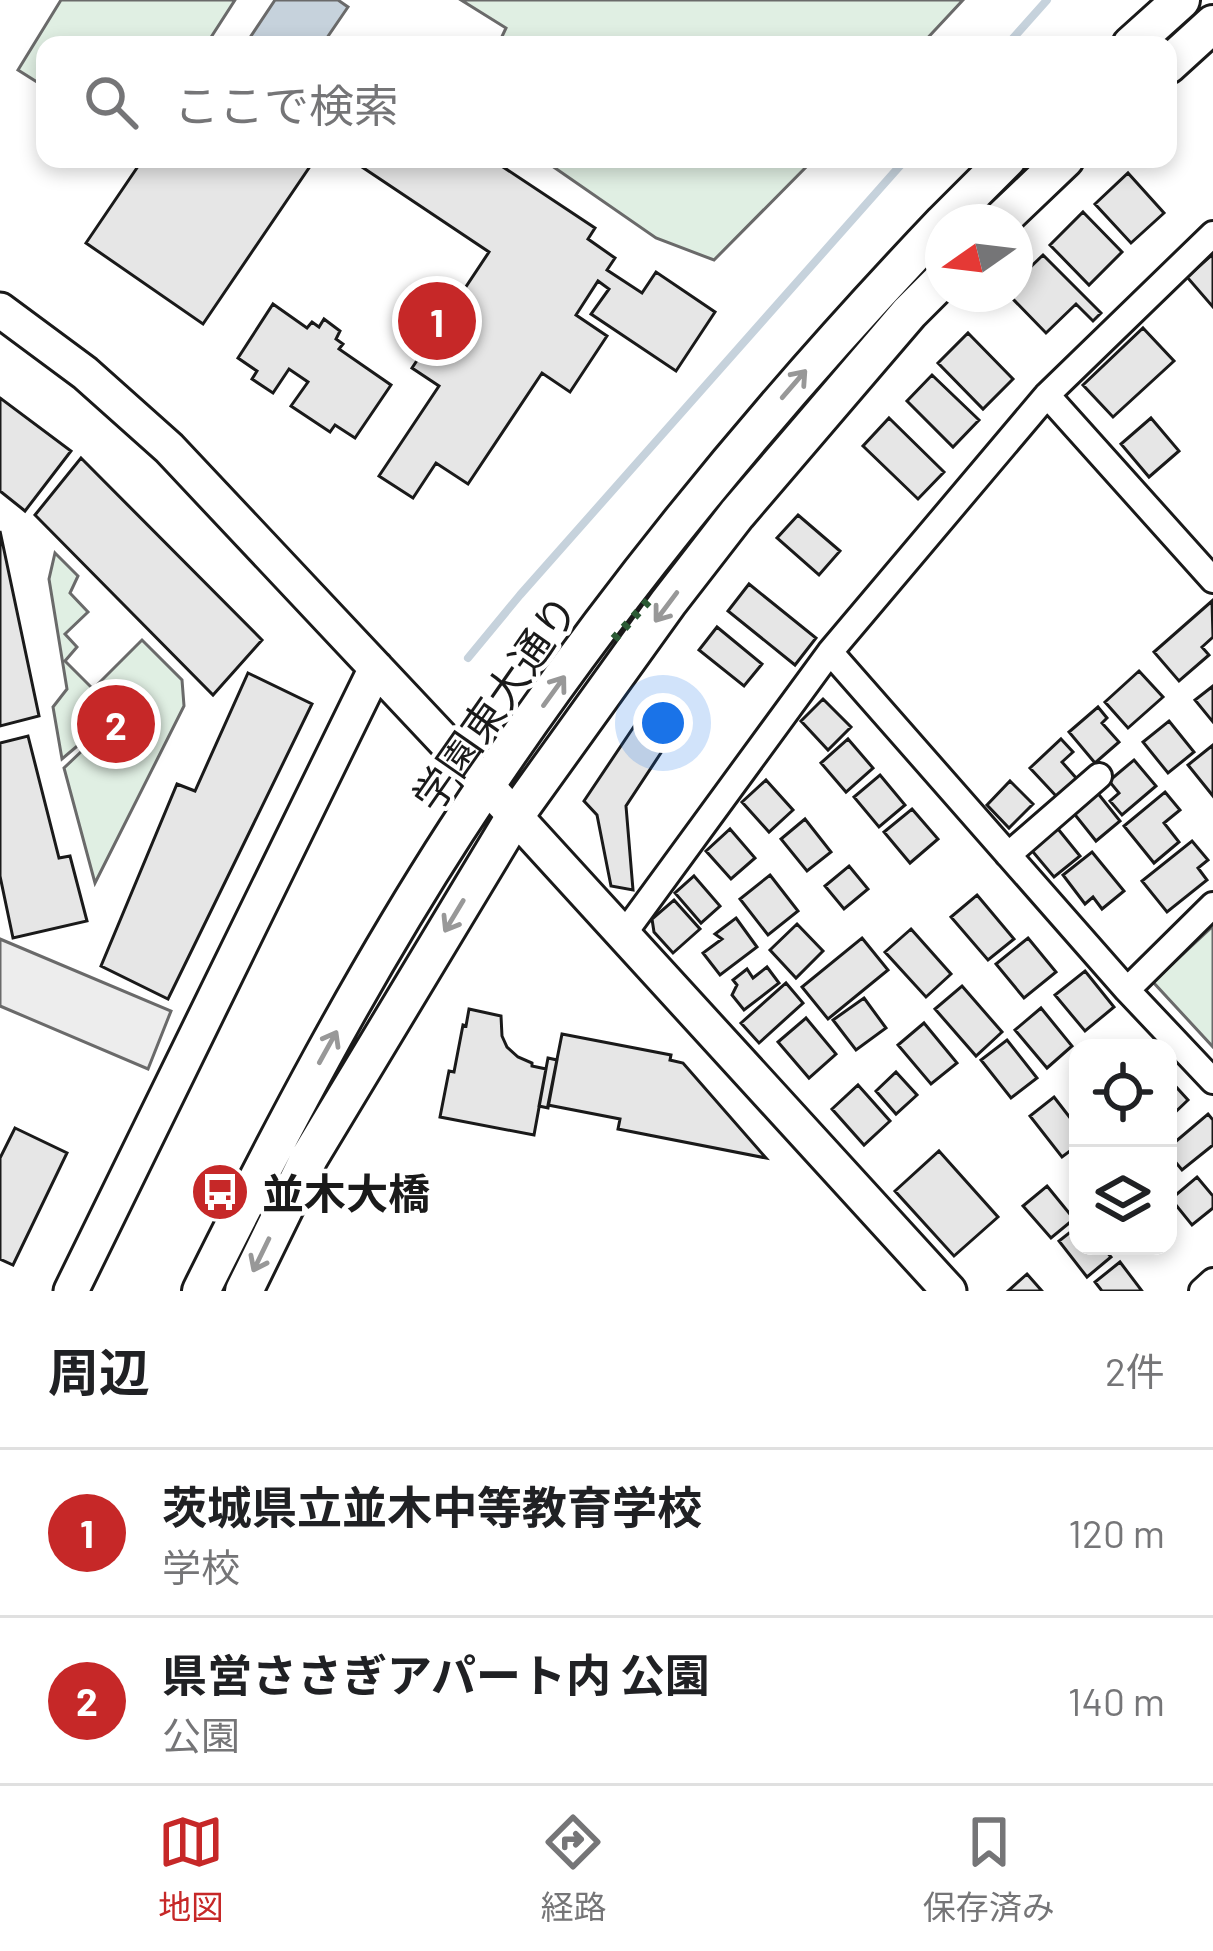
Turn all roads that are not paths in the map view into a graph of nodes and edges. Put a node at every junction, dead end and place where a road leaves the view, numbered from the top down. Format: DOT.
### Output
graph roads {
  1 [pos="1181,0"];
  2 [pos="1213,24"];
  3 [pos="1141,36"];
  4 [pos="1177,57"];
  5 [pos="998,168"];
  6 [pos="1056,168"];
  7 [pos="963,204"];
  8 [pos="1018,204"];
  9 [pos="1213,235"];
  10 [pos="925,243"];
  11 [pos="925,297"];
  12 [pos="0,310"];
  13 [pos="1047,395"];
  14 [pos="1213,580"];
  15 [pos="830,652"];
  16 [pos="376,668"];
  17 [pos="1100,776"];
  18 [pos="486,786"];
  19 [pos="515,816"];
  20 [pos="1008,855"];
  21 [pos="1213,905"];
  22 [pos="623,935"];
  23 [pos="1127,990"];
  24 [pos="1213,1081"];
  25 [pos="1213,1281"];
  26 [pos="71,1291"];
  27 [pos="201,1291"];
  28 [pos="244,1291"];
  29 [pos="950,1291"];
  30 [pos="1202,1291"];
  1 -- 3 [label="main road"];
  2 -- 4 [label="main road"];
  5 -- 7 [label="main road, 学園東大通り"];
  6 -- 8 [label="main road"];
  9 -- 13 [label="street"];
  18 -- 10 [label="main road, 学園東大通り, one-way"];
  11 -- 19 [label="main road, 学園東大通り, one-way"];
  12 -- 16 [label="street"];
  13 -- 14 [label="street"];
  13 -- 15 [label="street"];
  15 -- 20 [label="street"];
  15 -- 22 [label="street"];
  16 -- 18 [label="street"];
  16 -- 26 [label="street"];
  17 -- 20 [label="street"];
  18 -- 19 [label="street"];
  27 -- 18 [label="main road, 学園東大通り, one-way"];
  19 -- 22 [label="street"];
  19 -- 28 [label="main road, 学園東大通り, one-way"];
  20 -- 23 [label="street"];
  21 -- 23 [label="street"];
  22 -- 29 [label="street"];
  23 -- 24 [label="street"];
  25 -- 30 [label="street"];
}
